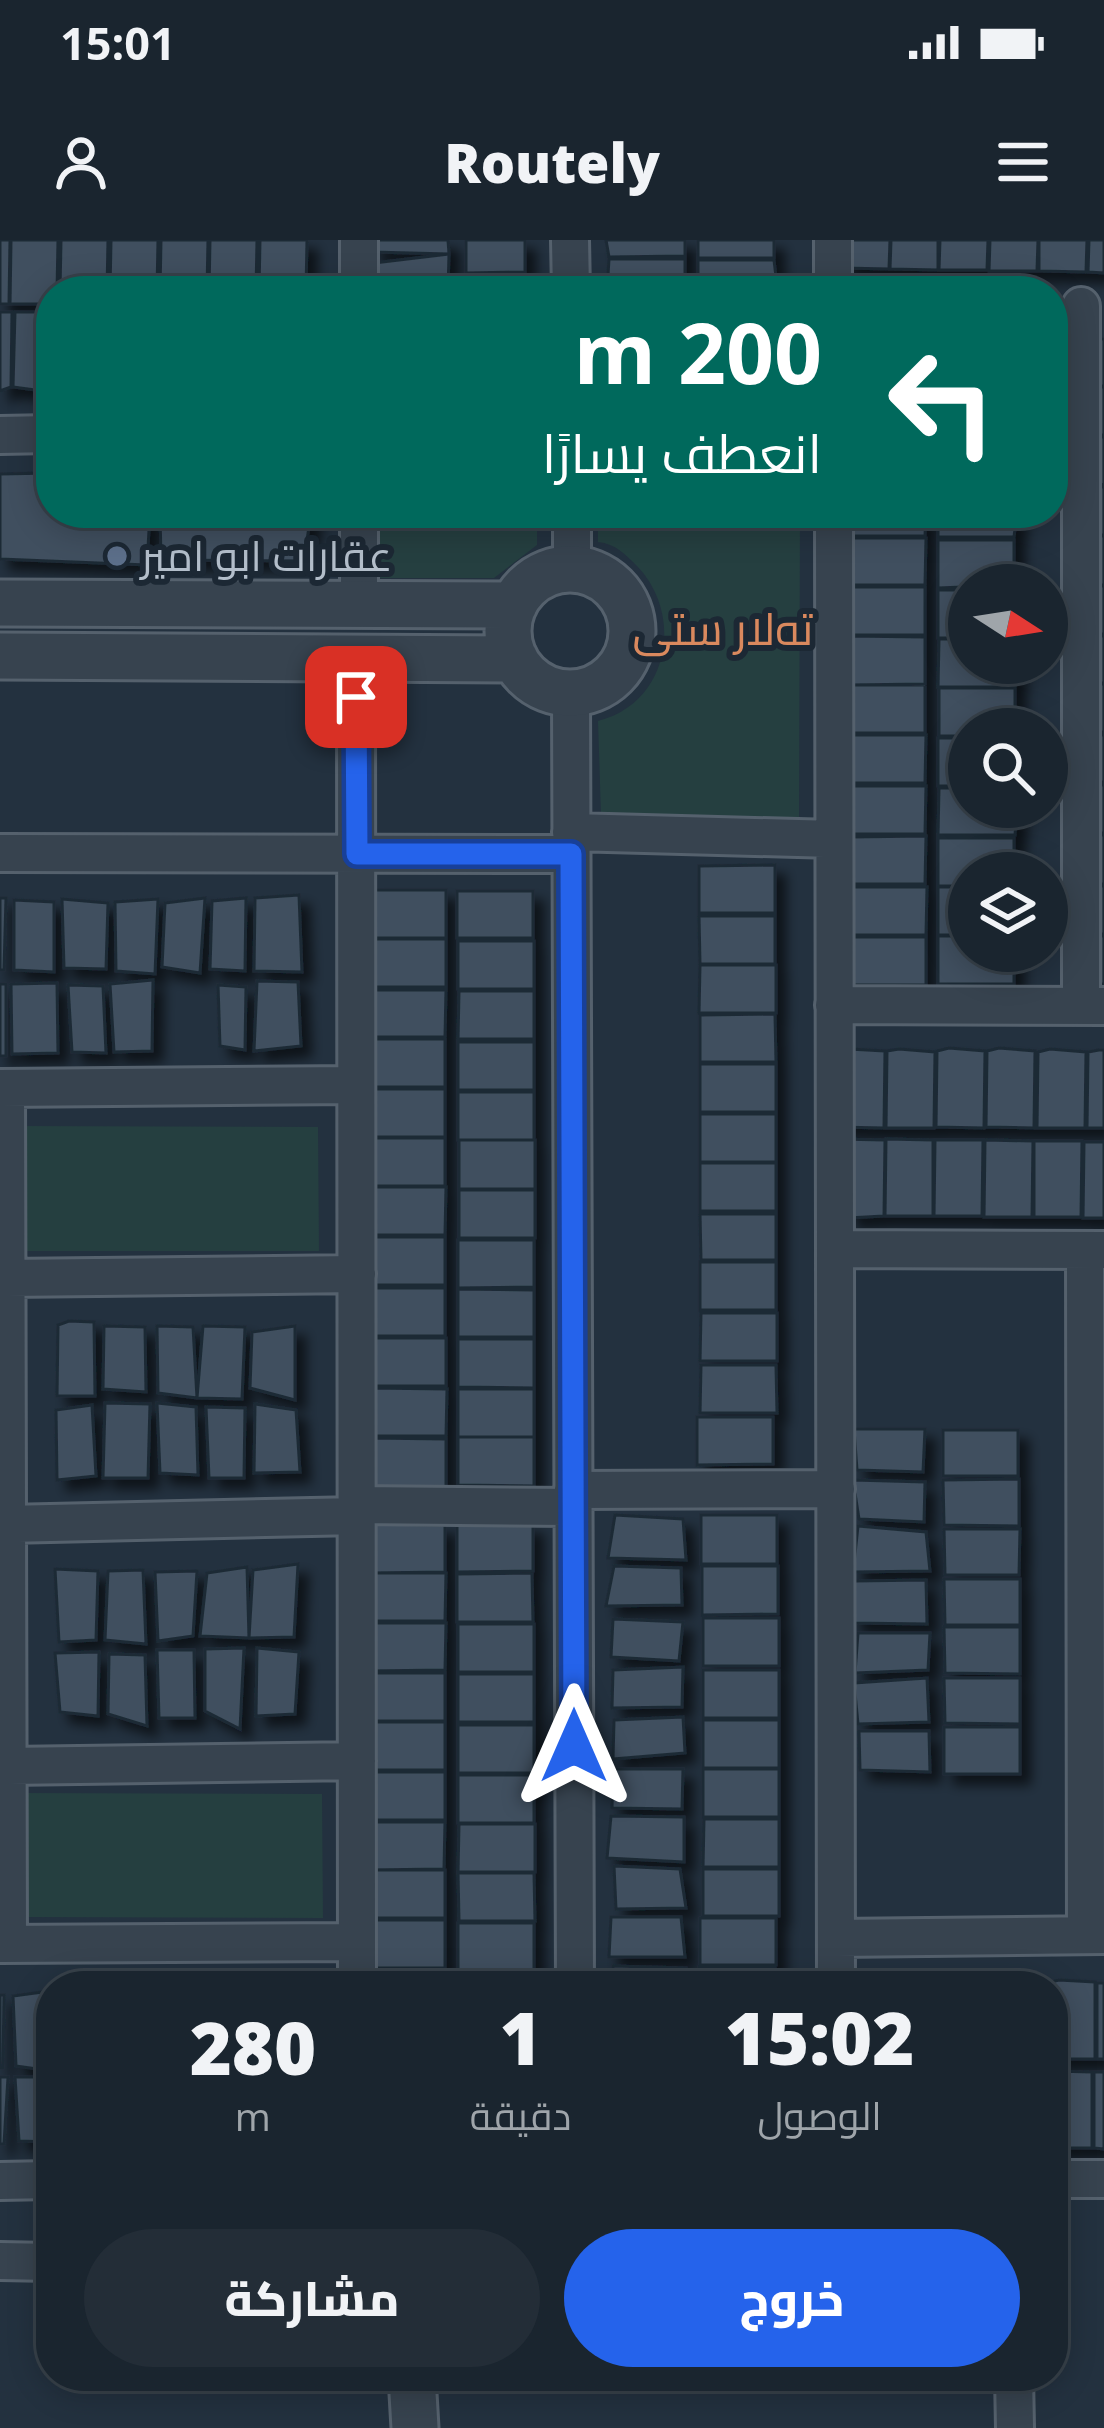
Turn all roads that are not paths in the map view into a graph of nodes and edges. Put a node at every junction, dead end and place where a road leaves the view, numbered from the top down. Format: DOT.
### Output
graph roads {
  1 [pos="359,240"];
  2 [pos="571,240"];
  3 [pos="833,240"];
  4 [pos="359,276"];
  5 [pos="571,276"];
  6 [pos="833,276"];
  7 [pos="1080,306"];
  8 [pos="36,434"];
  9 [pos="0,435"];
  10 [pos="359,528"];
  11 [pos="572,528"];
  12 [pos="834,528"];
  13 [pos="572,569"];
  14 [pos="0,602"];
  15 [pos="359,604"];
  16 [pos="514,605"];
  17 [pos="0,656"];
  18 [pos="356,658"];
  19 [pos="515,659"];
  20 [pos="571,694"];
  21 [pos="834,839"];
  22 [pos="571,843"];
  23 [pos="0,854"];
  24 [pos="357,854"];
  25 [pos="834,1005"];
  26 [pos="1093,1006"];
  27 [pos="356,1084"];
  28 [pos="3,1088"];
  29 [pos="835,1249"];
  30 [pos="1095,1250"];
  31 [pos="356,1274"];
  32 [pos="7,1277"];
  33 [pos="836,1489"];
  34 [pos="573,1498"];
  35 [pos="357,1511"];
  36 [pos="7,1524"];
  37 [pos="357,1761"];
  38 [pos="8,1766"];
  39 [pos="1095,1935"];
  40 [pos="836,1938"];
  41 [pos="357,1942"];
  42 [pos="4,1944"];
  43 [pos="357,1971"];
  44 [pos="575,1971"];
  45 [pos="836,1971"];
  46 [pos="1068,2179"];
  47 [pos="1104,2179"];
  48 [pos="36,2180"];
  49 [pos="0,2181"];
  50 [pos="0,2261"];
  51 [pos="36,2262"];
  52 [pos="413,2391"];
  53 [pos="1014,2391"];
  54 [pos="416,2428"];
  55 [pos="1015,2428"];
  1 -- 4 [label="street"];
  2 -- 5 [label="street"];
  3 -- 6 [label="street"];
  7 -- 26 [label="street"];
  8 -- 9 [label="street"];
  10 -- 15 [label="street"];
  11 -- 13 [label="street"];
  12 -- 21 [label="street"];
  13 -- 16 [label="street"];
  13 -- 20 [label="street"];
  14 -- 15 [label="street"];
  15 -- 16 [label="street"];
  16 -- 19 [label="street"];
  17 -- 18 [label="street"];
  18 -- 19 [label="street"];
  18 -- 24 [label="street"];
  19 -- 20 [label="street"];
  20 -- 22 [label="street"];
  21 -- 22 [label="street"];
  21 -- 25 [label="street"];
  22 -- 24 [label="street"];
  22 -- 34 [label="street"];
  23 -- 24 [label="street"];
  24 -- 27 [label="street"];
  25 -- 26 [label="street"];
  25 -- 29 [label="street"];
  27 -- 28 [label="street"];
  27 -- 31 [label="street"];
  28 -- 32 [label="street"];
  29 -- 30 [label="street"];
  29 -- 33 [label="street"];
  30 -- 39 [label="street"];
  31 -- 32 [label="street"];
  31 -- 35 [label="street"];
  32 -- 36 [label="street"];
  33 -- 34 [label="street"];
  33 -- 40 [label="street"];
  34 -- 35 [label="street"];
  34 -- 44 [label="street"];
  35 -- 36 [label="street"];
  35 -- 37 [label="street"];
  36 -- 38 [label="street"];
  37 -- 38 [label="street"];
  37 -- 41 [label="street"];
  38 -- 42 [label="street"];
  39 -- 40 [label="street"];
  40 -- 45 [label="street"];
  41 -- 42 [label="street"];
  41 -- 43 [label="street"];
  46 -- 47 [label="street"];
  48 -- 49 [label="street"];
  50 -- 51 [label="street"];
  52 -- 54 [label="street"];
  53 -- 55 [label="street"];
}
